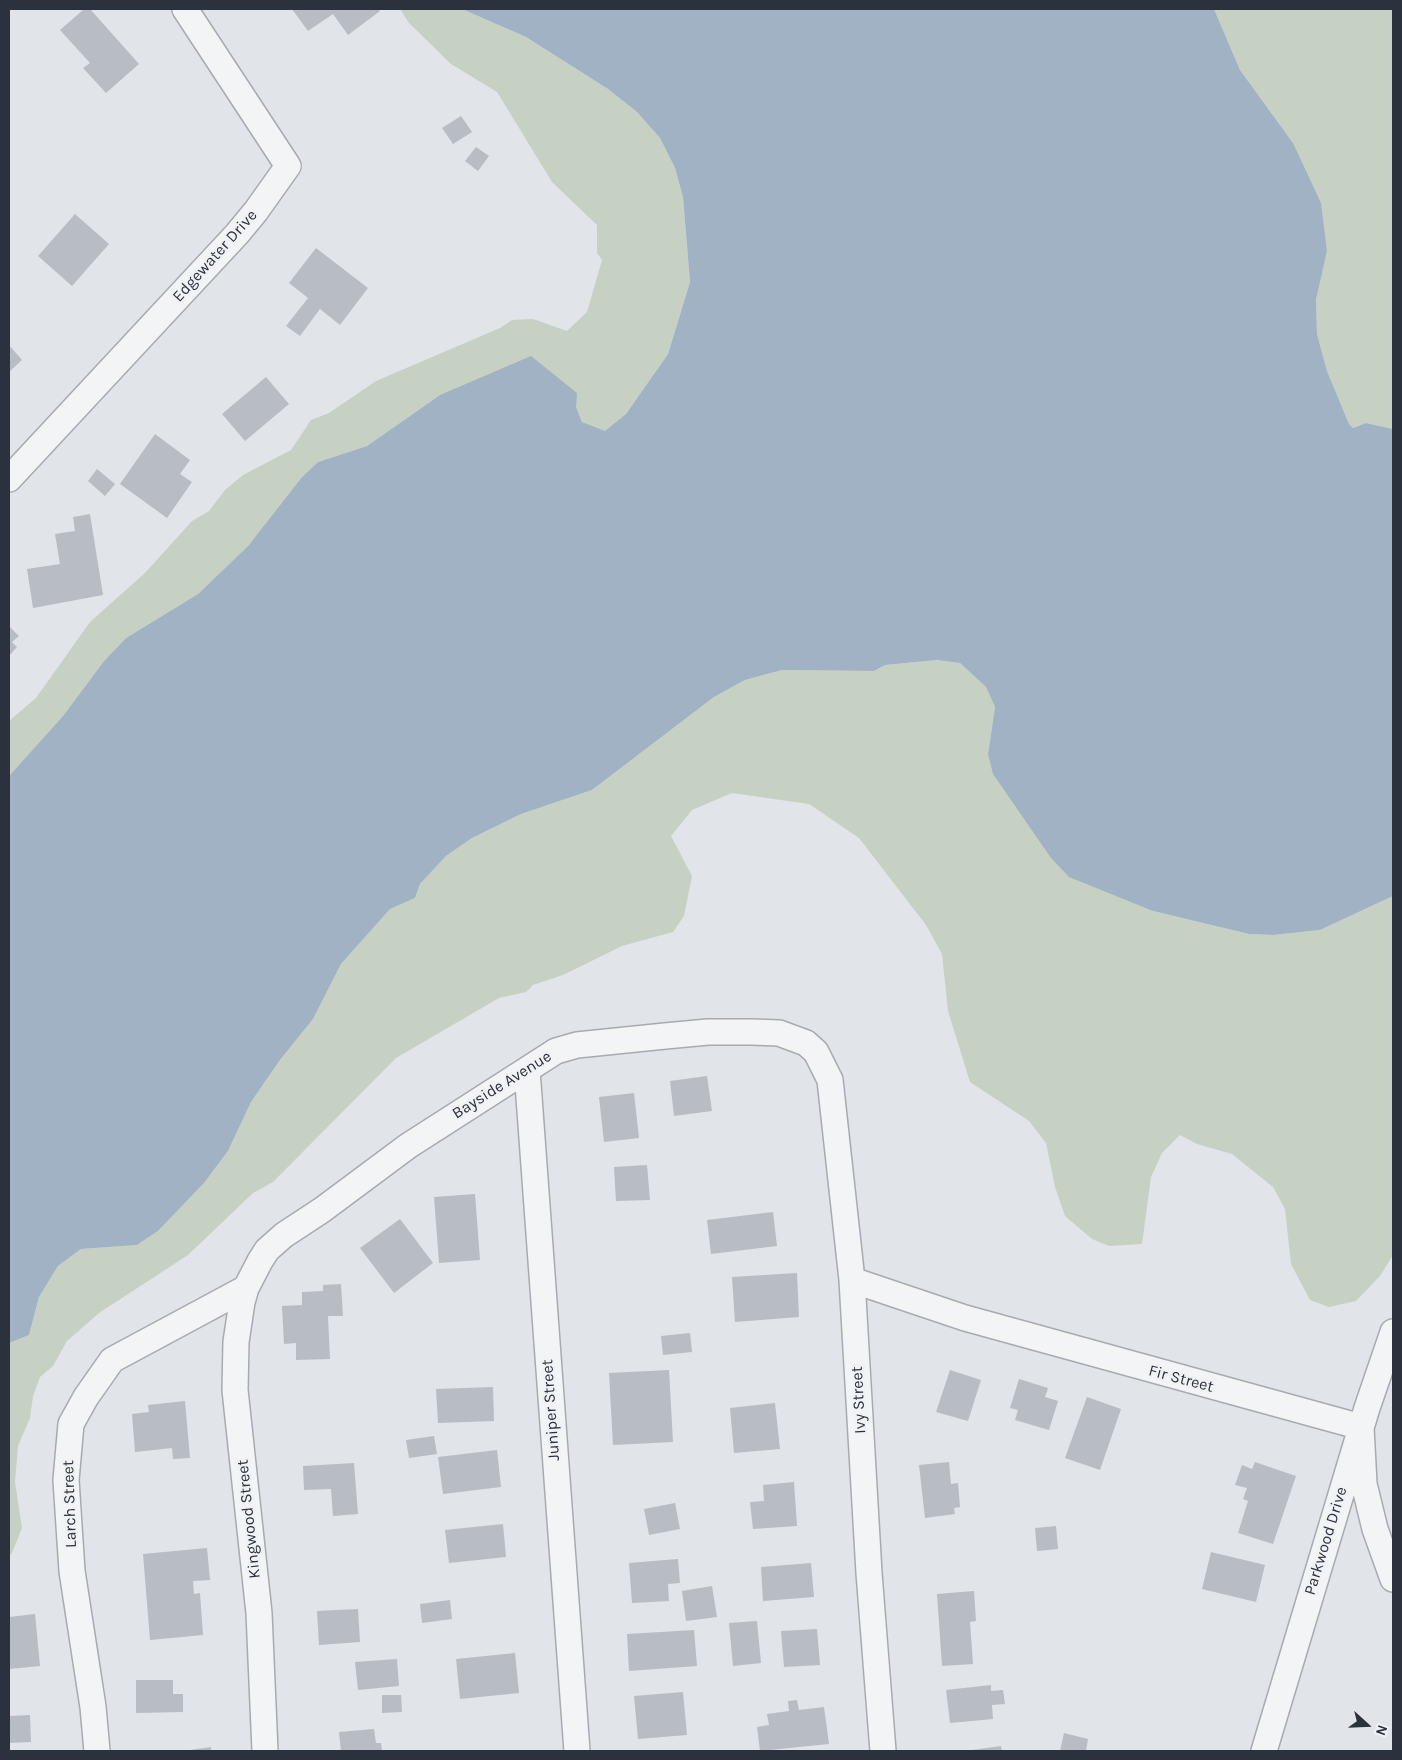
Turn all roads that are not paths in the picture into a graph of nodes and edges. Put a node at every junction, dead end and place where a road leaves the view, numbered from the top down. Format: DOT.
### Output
graph roads {
  1 [pos="185,9"];
  2 [pos="9,479"];
  3 [pos="816,1052"];
  4 [pos="527,1070"];
  5 [pos="852,1280"];
  6 [pos="246,1288"];
  7 [pos="1392,1336"];
  8 [pos="1361,1427"];
  9 [pos="1393,1579"];
  10 [pos="98,1751"];
  11 [pos="265,1751"];
  12 [pos="577,1751"];
  13 [pos="883,1751"];
  14 [pos="1264,1751"];
  1 -- 2 [label="street, Edgewater Drive"];
  3 -- 4 [label="street, Bayside Avenue"];
  3 -- 5 [label="street, Ivy Street"];
  4 -- 6 [label="street, Bayside Avenue"];
  4 -- 12 [label="street, Juniper Street"];
  5 -- 8 [label="street, Fir Street"];
  5 -- 13 [label="street, Ivy Street"];
  6 -- 10 [label="street, Larch Street"];
  6 -- 11 [label="street, Kingwood Street"];
  7 -- 8 [label="street, Parkwood Drive"];
  8 -- 9 [label="street"];
  8 -- 14 [label="street, Parkwood Drive"];
}
